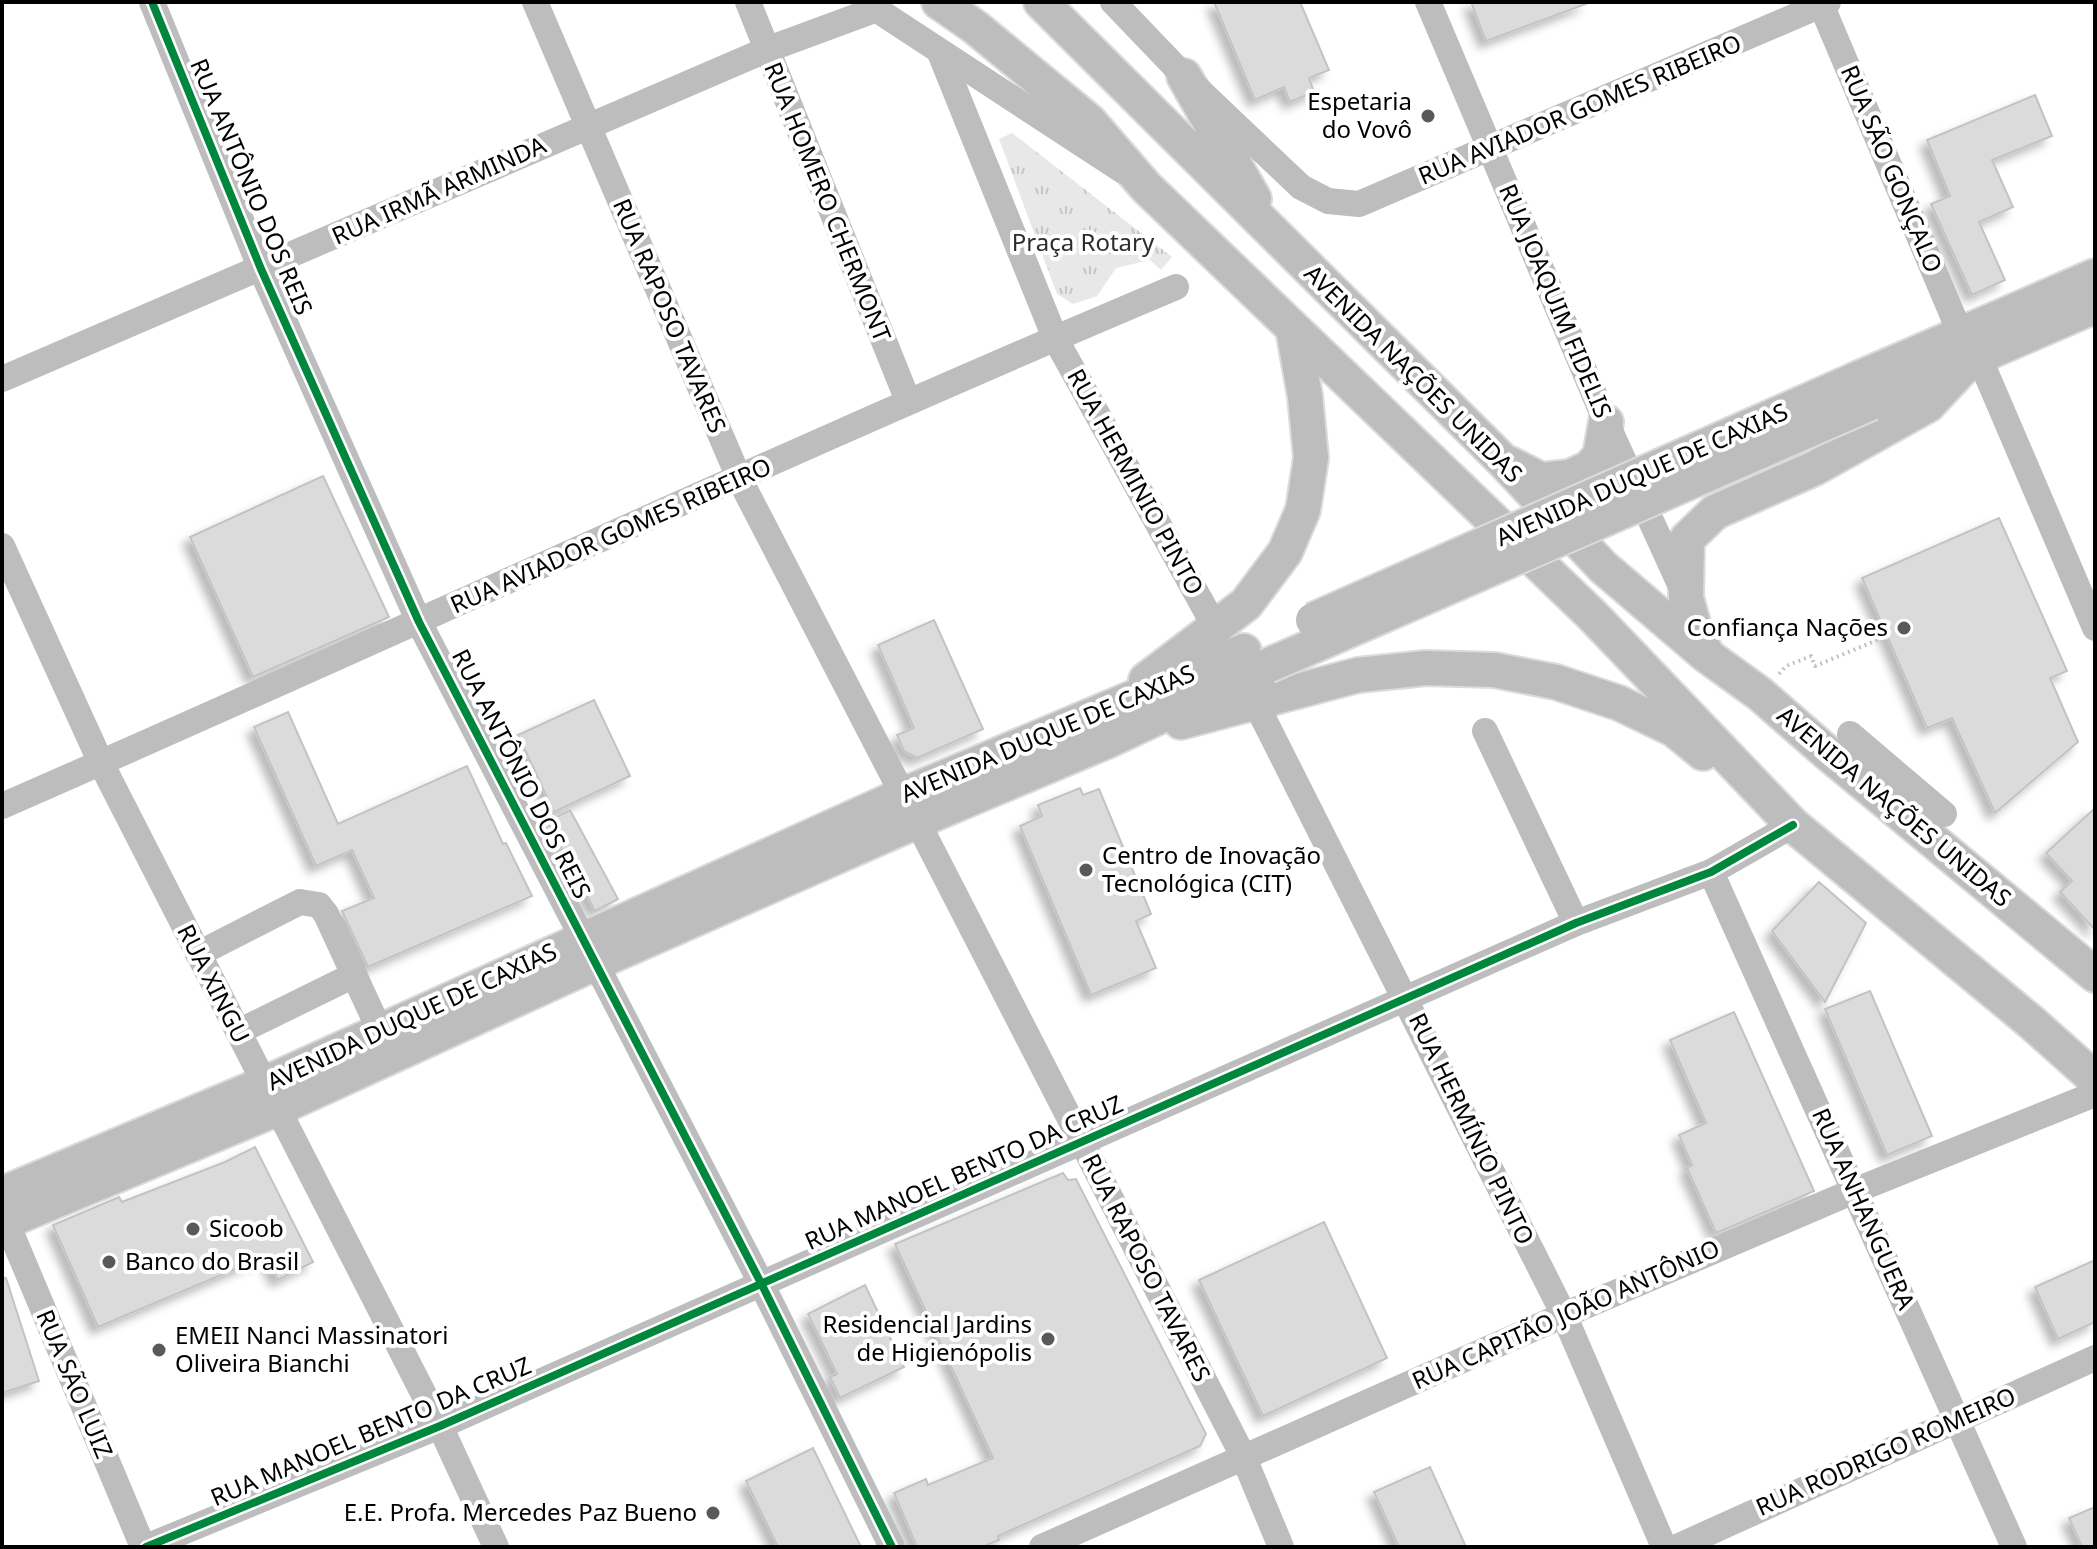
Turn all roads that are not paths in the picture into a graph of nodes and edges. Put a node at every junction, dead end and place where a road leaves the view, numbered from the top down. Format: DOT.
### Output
graph roads {
  1 [pos="152,2"];
  2 [pos="535,2"];
  3 [pos="748,2"];
  4 [pos="939,2"];
  5 [pos="1041,2"];
  6 [pos="1113,2"];
  7 [pos="1428,2"];
  8 [pos="1823,3"];
  9 [pos="871,6"];
  10 [pos="766,50"];
  11 [pos="940,53"];
  12 [pos="1184,76"];
  13 [pos="587,126"];
  14 [pos="1490,149"];
  15 [pos="1146,187"];
  16 [pos="1276,238"];
  17 [pos="261,269"];
  18 [pos="2095,276"];
  19 [pos="1176,287"];
  20 [pos="2095,306"];
  21 [pos="1293,329"];
  22 [pos="1055,338"];
  23 [pos="1970,351"];
  24 [pos="2,379"];
  25 [pos="908,401"];
  26 [pos="1606,422"];
  27 [pos="1503,461"];
  28 [pos="739,478"];
  29 [pos="2,546"];
  30 [pos="1686,598"];
  31 [pos="419,622"];
  32 [pos="1214,625"];
  33 [pos="2095,628"];
  34 [pos="1706,655"];
  35 [pos="1256,672"];
  36 [pos="1108,725"];
  37 [pos="1485,731"];
  38 [pos="1847,737"];
  39 [pos="101,763"];
  40 [pos="1741,770"];
  41 [pos="2,806"];
  42 [pos="910,808"];
  43 [pos="1944,814"];
  44 [pos="1793,825"];
  45 [pos="1711,872"];
  46 [pos="1576,923"];
  47 [pos="590,950"];
  48 [pos="198,954"];
  49 [pos="2095,975"];
  50 [pos="352,976"];
  51 [pos="1407,999"];
  52 [pos="2031,1022"];
  53 [pos="380,1031"];
  54 [pos="238,1032"];
  55 [pos="2095,1047"];
  56 [pos="2095,1079"];
  57 [pos="2095,1094"];
  58 [pos="270,1096"];
  59 [pos="1081,1142"];
  60 [pos="1854,1191"];
  61 [pos="3,1213"];
  62 [pos="762,1285"];
  63 [pos="1564,1315"];
  64 [pos="2095,1358"];
  65 [pos="1958,1419"];
  66 [pos="440,1426"];
  67 [pos="1244,1458"];
  68 [pos="144,1547"];
  69 [pos="496,1547"];
  70 [pos="892,1547"];
  71 [pos="1042,1547"];
  72 [pos="1281,1547"];
  73 [pos="1664,1547"];
  74 [pos="1677,1547"];
  75 [pos="2014,1547"];
  1 -- 17 [label="street, RUA ANTÔNIO DOS REIS"];
  2 -- 13 [label="street, RUA RAPOSO TAVARES"];
  3 -- 10 [label="street, RUA HOMERO CHERMONT"];
  4 -- 15 [label="main road, AVENIDA NAÇÕES UNIDAS"];
  5 -- 16 [label="main road, AVENIDA NAÇÕES UNIDAS"];
  6 -- 12 [label="street"];
  7 -- 14 [label="street, RUA JOAQUIM FIDELIS"];
  8 -- 14 [label="street, RUA AVIADOR GOMES RIBEIRO"];
  8 -- 23 [label="street, RUA SÃO GONÇALO"];
  9 -- 10 [label="street, RUA IRMÃ ARMINDA"];
  9 -- 11 [label="street, AVENIDA NAÇÕES UNIDAS"];
  10 -- 13 [label="street, RUA IRMÃ ARMINDA"];
  10 -- 25 [label="street, RUA HOMERO CHERMONT"];
  11 -- 15 [label="street, AVENIDA NAÇÕES UNIDAS"];
  11 -- 22 [label="street"];
  12 -- 14 [label="street, RUA AVIADOR GOMES RIBEIRO"];
  12 -- 16 [label="main road"];
  13 -- 17 [label="street, RUA IRMÃ ARMINDA"];
  13 -- 28 [label="street, RUA RAPOSO TAVARES"];
  14 -- 26 [label="street, RUA JOAQUIM FIDELIS"];
  15 -- 21 [label="main road, AVENIDA NAÇÕES UNIDAS"];
  16 -- 27 [label="main road, AVENIDA NAÇÕES UNIDAS"];
  17 -- 24 [label="street, RUA IRMÃ ARMINDA"];
  17 -- 31 [label="street, RUA ANTÔNIO DOS REIS"];
  18 -- 23 [label="main road, AVENIDA DUQUE DE CAXIAS"];
  19 -- 22 [label="street, RUA AVIADOR GOMES RIBEIRO"];
  20 -- 23 [label="main road, AVENIDA DUQUE DE CAXIAS"];
  21 -- 32 [label="main road"];
  21 -- 40 [label="main road, AVENIDA NAÇÕES UNIDAS"];
  22 -- 25 [label="street, RUA AVIADOR GOMES RIBEIRO"];
  22 -- 32 [label="street, RUA HERMINIO PINTO"];
  23 -- 30 [label="main road"];
  23 -- 33 [label="street, RUA SÃO GONÇALO"];
  23 -- 35 [label="main road, AVENIDA DUQUE DE CAXIAS, bridge"];
  25 -- 28 [label="street, RUA AVIADOR GOMES RIBEIRO"];
  26 -- 27 [label="main road"];
  26 -- 30 [label="street, RUA JOAQUIM FIDELIS"];
  27 -- 34 [label="main road, AVENIDA NAÇÕES UNIDAS"];
  28 -- 31 [label="street, RUA AVIADOR GOMES RIBEIRO"];
  28 -- 42 [label="street, RUA RAPOSO TAVARES"];
  29 -- 39 [label="street, RUA XINGU"];
  30 -- 34 [label="main road"];
  31 -- 39 [label="street, RUA AVIADOR GOMES RIBEIRO"];
  31 -- 47 [label="street, RUA ANTÔNIO DOS REIS"];
  32 -- 36 [label="main road"];
  34 -- 38 [label="main road, AVENIDA NAÇÕES UNIDAS"];
  35 -- 36 [label="main road, AVENIDA DUQUE DE CAXIAS"];
  35 -- 36 [label="main road"];
  35 -- 40 [label="main road"];
  35 -- 51 [label="street, RUA HERMÍNIO PINTO"];
  36 -- 42 [label="main road, AVENIDA DUQUE DE CAXIAS"];
  37 -- 46 [label="street"];
  38 -- 43 [label="street"];
  38 -- 49 [label="main road, AVENIDA NAÇÕES UNIDAS"];
  39 -- 41 [label="street, RUA AVIADOR GOMES RIBEIRO"];
  39 -- 48 [label="street, RUA XINGU"];
  40 -- 44 [label="main road, AVENIDA NAÇÕES UNIDAS"];
  42 -- 47 [label="main road, AVENIDA DUQUE DE CAXIAS"];
  42 -- 59 [label="street, RUA RAPOSO TAVARES"];
  44 -- 45 [label="street, RUA MANOEL BENTO DA CRUZ"];
  44 -- 52 [label="main road, AVENIDA NAÇÕES UNIDAS"];
  45 -- 46 [label="street, RUA MANOEL BENTO DA CRUZ"];
  45 -- 60 [label="street, RUA ANHANGUERA"];
  46 -- 51 [label="street, RUA MANOEL BENTO DA CRUZ"];
  47 -- 53 [label="main road, AVENIDA DUQUE DE CAXIAS"];
  47 -- 58 [label="main road, AVENIDA DUQUE DE CAXIAS"];
  47 -- 62 [label="street, RUA ANTÔNIO DOS REIS"];
  48 -- 50 [label="street"];
  48 -- 54 [label="street, RUA XINGU"];
  50 -- 53 [label="street"];
  50 -- 54 [label="street"];
  51 -- 59 [label="street, RUA MANOEL BENTO DA CRUZ"];
  51 -- 63 [label="street, RUA HERMÍNIO PINTO"];
  52 -- 55 [label="main road"];
  52 -- 56 [label="main road, AVENIDA NAÇÕES UNIDAS"];
  53 -- 58 [label="main road, AVENIDA DUQUE DE CAXIAS"];
  54 -- 58 [label="street, RUA XINGU"];
  57 -- 60 [label="street, RUA CAPITÃO JOÃO ANTÔNIO"];
  58 -- 61 [label="main road, AVENIDA DUQUE DE CAXIAS"];
  58 -- 66 [label="street, RUA XINGU"];
  59 -- 62 [label="street, RUA MANOEL BENTO DA CRUZ"];
  59 -- 67 [label="street, RUA RAPOSO TAVARES"];
  60 -- 63 [label="street, RUA CAPITÃO JOÃO ANTÔNIO"];
  60 -- 65 [label="street, RUA ANHANGUERA"];
  61 -- 68 [label="street, RUA SÃO LUIZ"];
  62 -- 66 [label="street, RUA MANOEL BENTO DA CRUZ"];
  62 -- 70 [label="street, RUA ANTÔNIO DOS REIS"];
  63 -- 67 [label="street, RUA CAPITÃO JOÃO ANTÔNIO"];
  63 -- 73 [label="street, RUA HERMÍNIO PINTO"];
  64 -- 65 [label="street, RUA RODRIGO ROMEIRO"];
  65 -- 74 [label="street, RUA RODRIGO ROMEIRO"];
  65 -- 75 [label="street, RUA ANHANGUERA"];
  66 -- 68 [label="street, RUA MANOEL BENTO DA CRUZ"];
  66 -- 69 [label="street, RUA XINGU"];
  67 -- 71 [label="street, RUA CAPITÃO JOÃO ANTÔNIO"];
  67 -- 72 [label="street, RUA RAPOSO TAVARES"];
}
